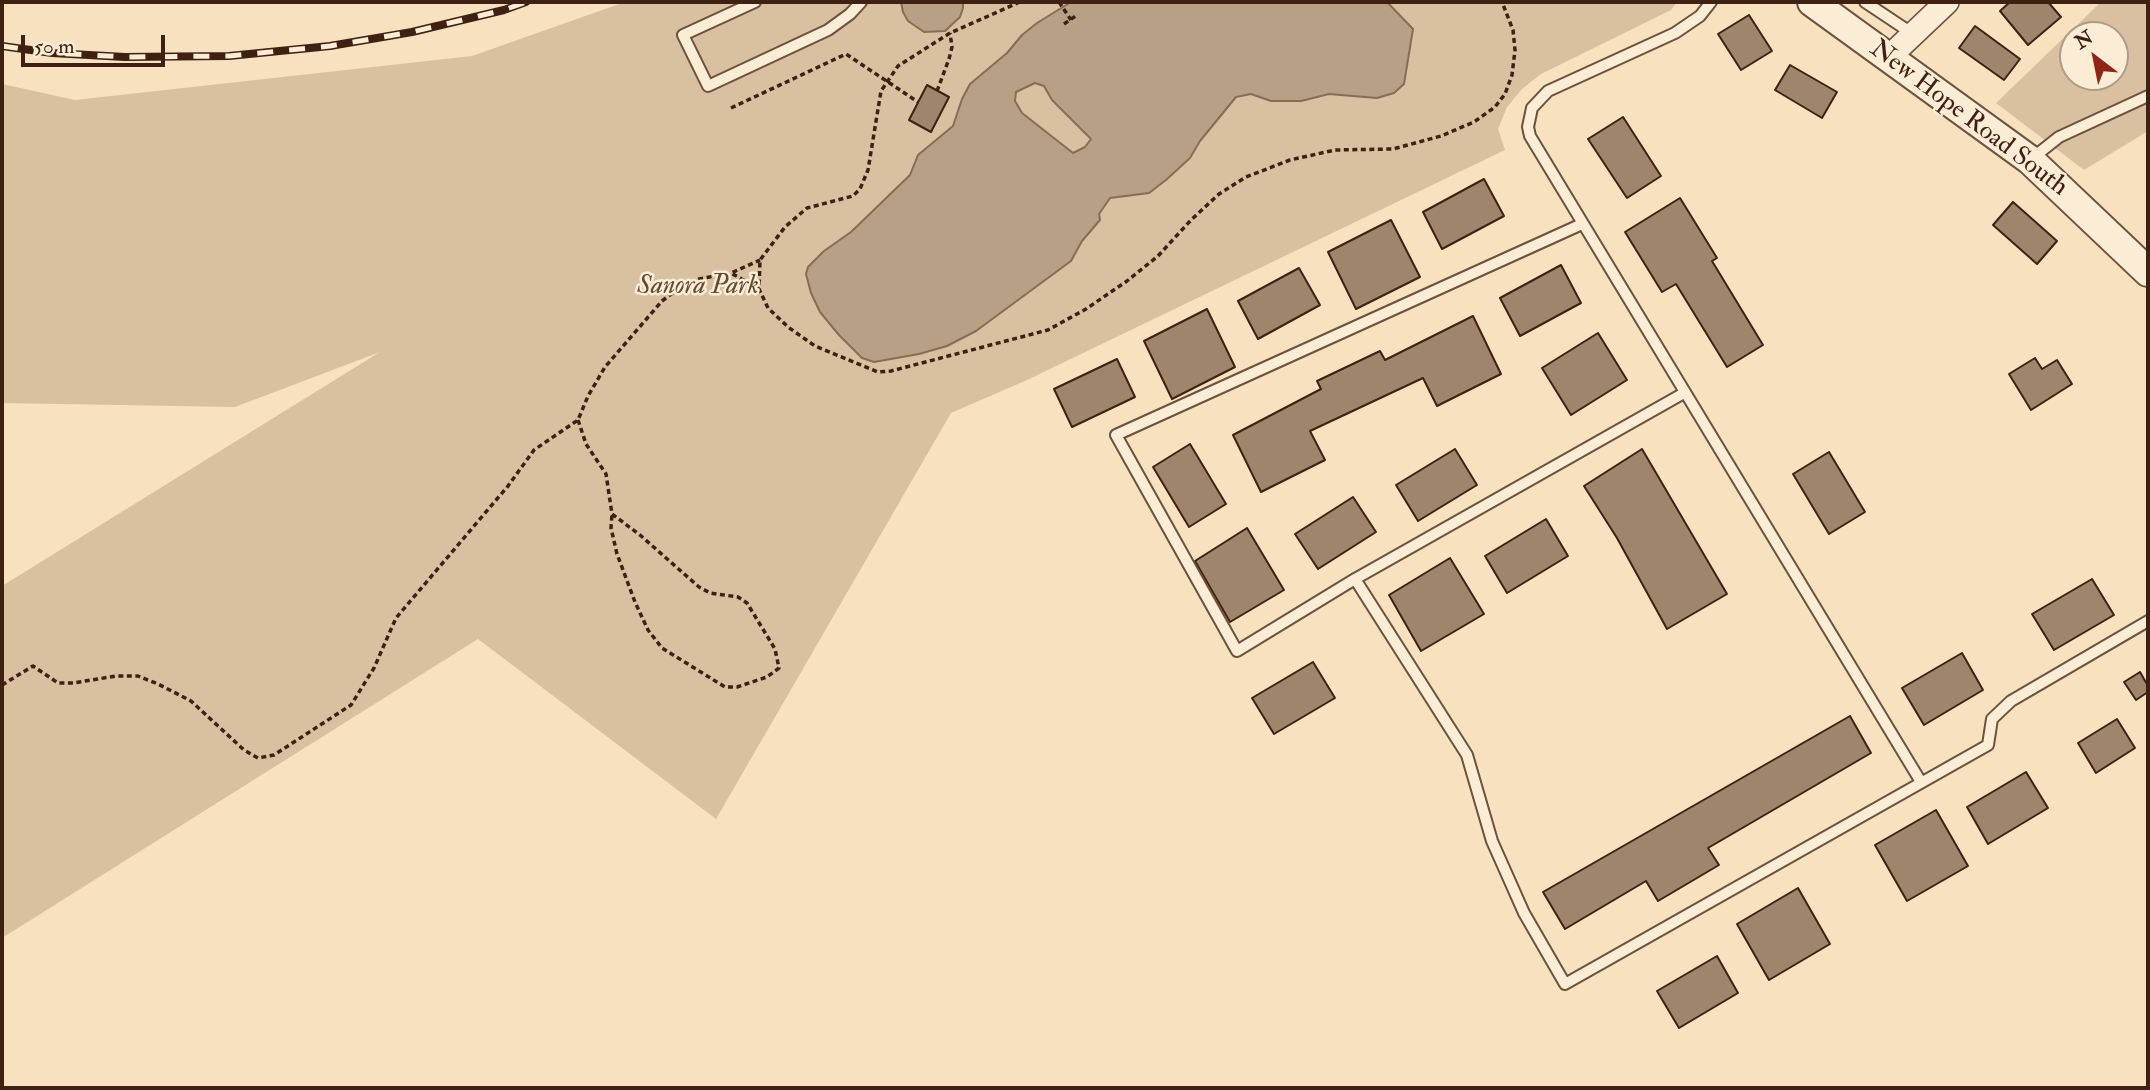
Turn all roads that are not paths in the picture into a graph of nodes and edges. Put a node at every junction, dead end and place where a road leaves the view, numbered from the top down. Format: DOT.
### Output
graph roads {
  1 [pos="755,2"];
  2 [pos="861,2"];
  3 [pos="1711,2"];
  4 [pos="1812,2"];
  5 [pos="1865,2"];
  6 [pos="1947,2"];
  7 [pos="1913,34"];
  8 [pos="1888,57"];
  9 [pos="2148,96"];
  10 [pos="2030,160"];
  11 [pos="1582,225"];
  12 [pos="2148,272"];
  13 [pos="1684,393"];
  14 [pos="1355,579"];
  15 [pos="2148,621"];
  16 [pos="1921,782"];
  1 -- 2 [label="lane"];
  3 -- 11 [label="lane"];
  4 -- 8 [label="street, New Hope Road South"];
  5 -- 7 [label="lane"];
  6 -- 7 [label="street"];
  7 -- 8 [label="street"];
  8 -- 10 [label="street, New Hope Road South"];
  9 -- 10 [label="lane"];
  10 -- 12 [label="street, New Hope Road South"];
  11 -- 13 [label="lane"];
  11 -- 14 [label="lane"];
  13 -- 14 [label="lane"];
  13 -- 16 [label="lane"];
  14 -- 16 [label="lane"];
  15 -- 16 [label="lane"];
}
